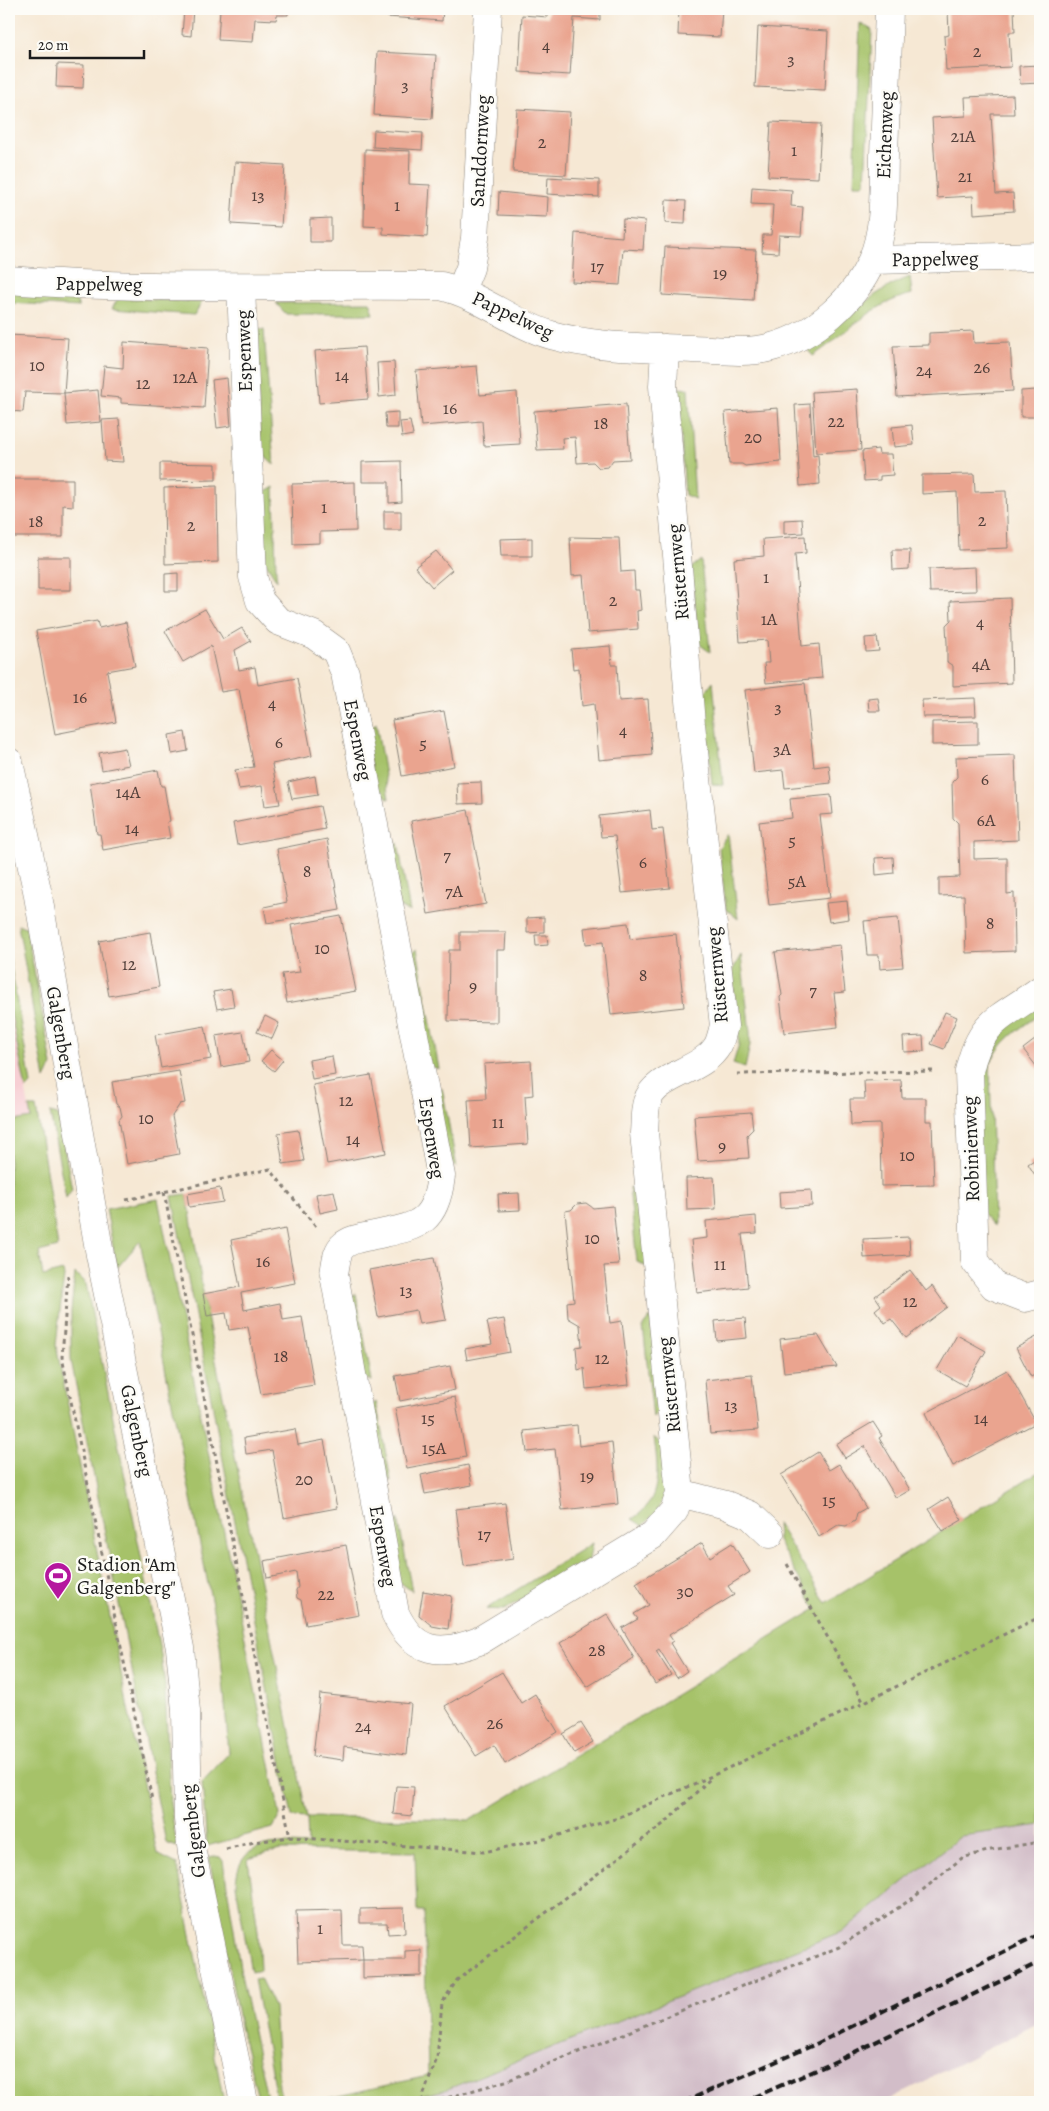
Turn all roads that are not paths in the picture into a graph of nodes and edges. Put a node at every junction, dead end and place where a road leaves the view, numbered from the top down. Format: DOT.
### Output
graph roads {
  1 [pos="488,9"];
  2 [pos="889,9"];
  3 [pos="1040,256"];
  4 [pos="872,260"];
  5 [pos="9,280"];
  6 [pos="241,287"];
  7 [pos="462,290"];
  8 [pos="665,348"];
  9 [pos="9,762"];
  10 [pos="1040,990"];
  11 [pos="1040,1294"];
  12 [pos="680,1493"];
  13 [pos="770,1534"];
  14 [pos="244,2102"];
  1 -- 7 [label="street, Sanddornweg"];
  2 -- 4 [label="street, Eichenweg"];
  3 -- 4 [label="street, Pappelweg"];
  4 -- 8 [label="street, Pappelweg"];
  5 -- 6 [label="street, Pappelweg"];
  6 -- 7 [label="street, Pappelweg"];
  6 -- 12 [label="street, Espenweg"];
  7 -- 8 [label="street, Pappelweg"];
  8 -- 12 [label="street, Rüsternweg"];
  9 -- 14 [label="street, Galgenberg"];
  10 -- 11 [label="street, Robinienweg"];
  12 -- 13 [label="street"];
}
